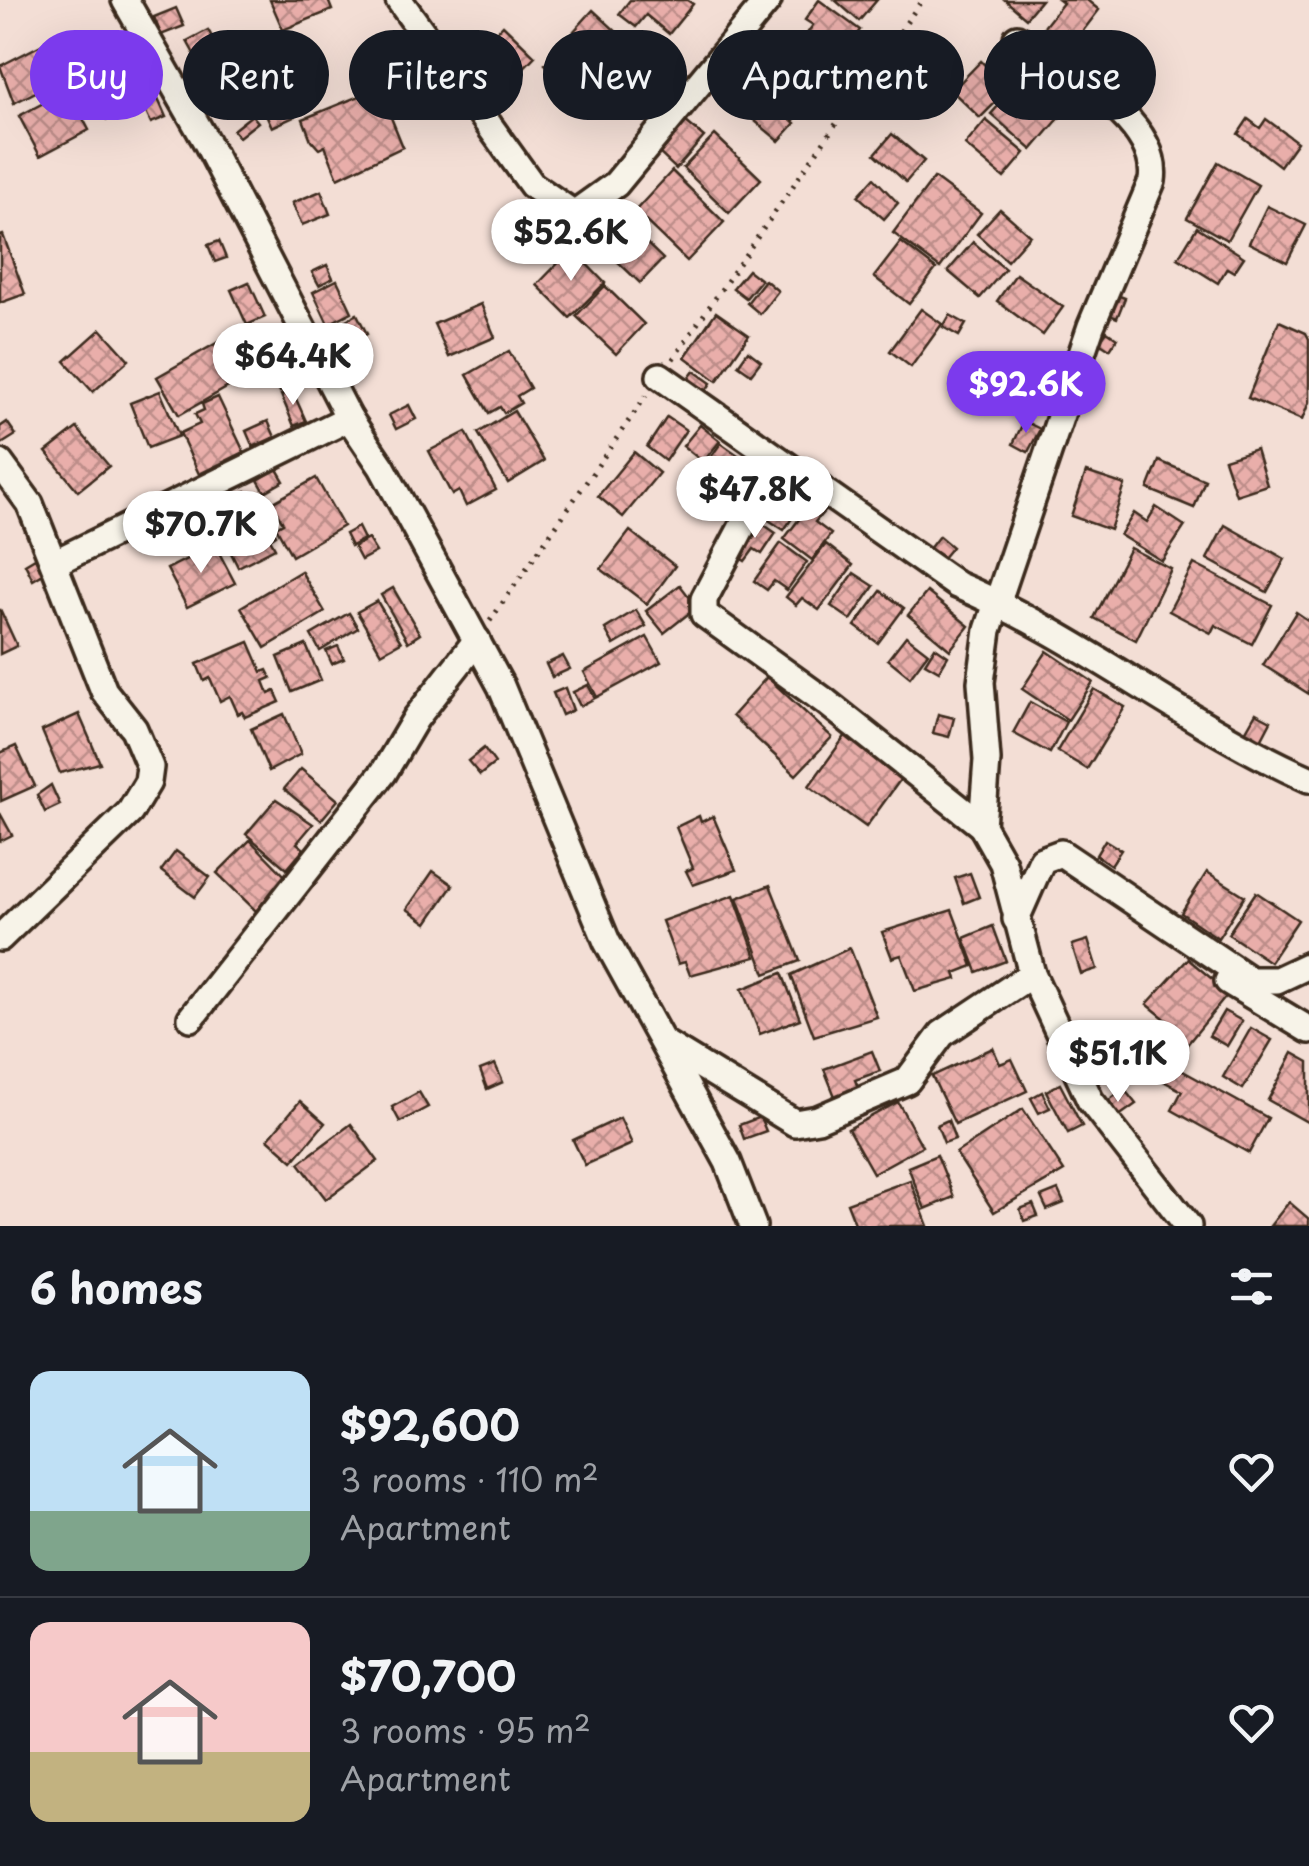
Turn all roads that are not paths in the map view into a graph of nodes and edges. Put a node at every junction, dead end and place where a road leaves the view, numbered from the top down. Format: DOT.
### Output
graph roads {
  1 [pos="125,0"];
  2 [pos="768,0"];
  3 [pos="411,5"];
  4 [pos="1129,120"];
  5 [pos="660,376"];
  6 [pos="349,418"];
  7 [pos="0,463"];
  8 [pos="742,527"];
  9 [pos="56,562"];
  10 [pos="1000,603"];
  11 [pos="477,640"];
  12 [pos="1309,779"];
  13 [pos="982,826"];
  14 [pos="1042,860"];
  15 [pos="1016,919"];
  16 [pos="0,938"];
  17 [pos="1309,965"];
  18 [pos="1032,974"];
  19 [pos="190,1018"];
  20 [pos="1309,1030"];
  21 [pos="658,1039"];
  22 [pos="753,1226"];
  23 [pos="1188,1226"];
  1 -- 6 [label="street"];
  2 -- 3 [label="street"];
  4 -- 10 [label="street"];
  5 -- 10 [label="street"];
  6 -- 9 [label="street"];
  6 -- 11 [label="street"];
  7 -- 9 [label="street"];
  8 -- 13 [label="street"];
  9 -- 16 [label="street"];
  10 -- 12 [label="street"];
  10 -- 13 [label="street"];
  11 -- 19 [label="street"];
  11 -- 21 [label="street"];
  13 -- 15 [label="street"];
  14 -- 15 [label="street"];
  14 -- 17 [label="street"];
  14 -- 20 [label="street"];
  15 -- 18 [label="street"];
  18 -- 21 [label="street"];
  18 -- 23 [label="street"];
  21 -- 22 [label="street"];
}
